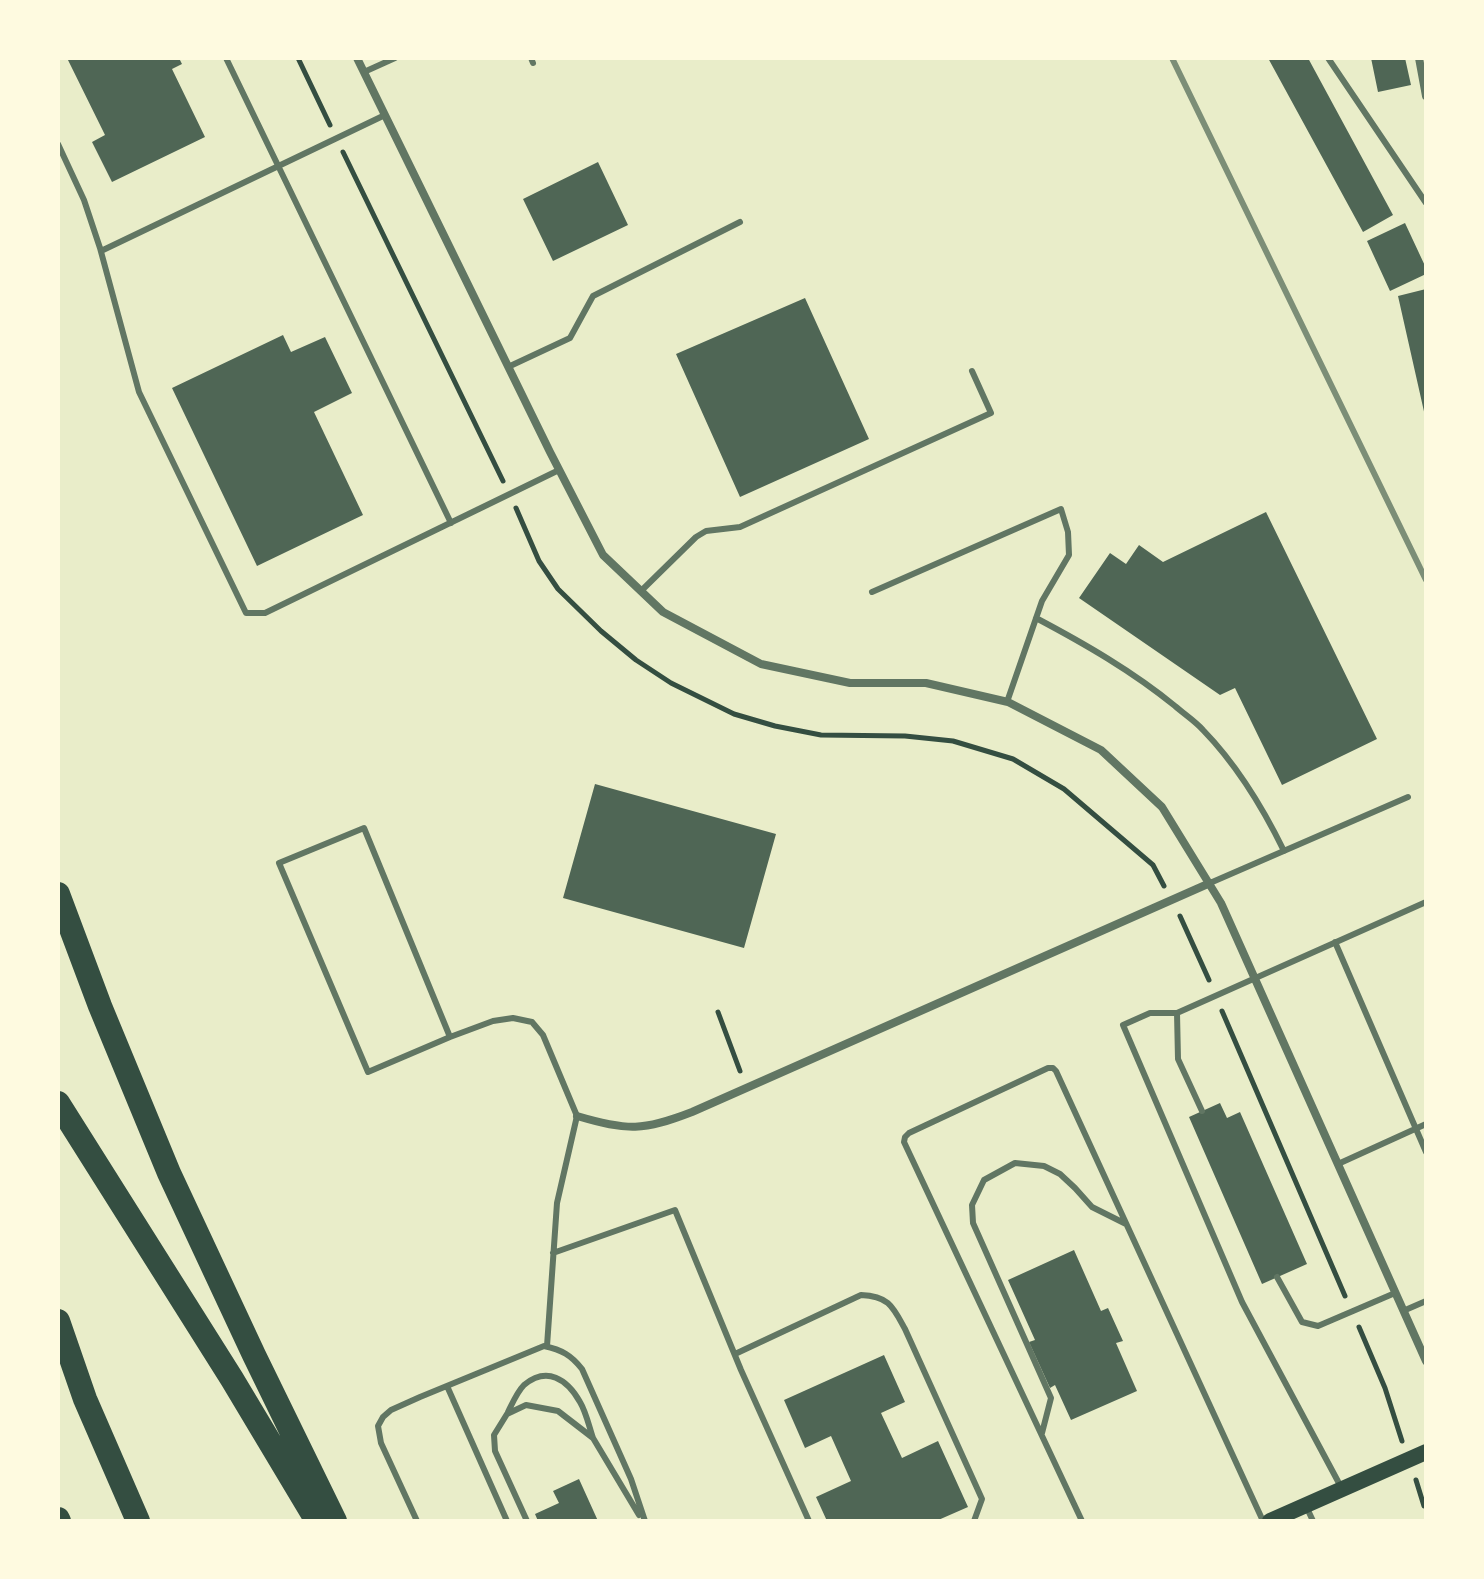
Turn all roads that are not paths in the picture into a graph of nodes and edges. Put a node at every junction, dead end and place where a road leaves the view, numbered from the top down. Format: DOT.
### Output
graph roads {
  1 [pos="226,58"];
  2 [pos="357,58"];
  3 [pos="395,58"];
  4 [pos="1328,58"];
  5 [pos="1419,58"];
  6 [pos="364,72"];
  7 [pos="1426,96"];
  8 [pos="385,115"];
  9 [pos="58,144"];
  10 [pos="278,165"];
  11 [pos="1426,203"];
  12 [pos="740,222"];
  13 [pos="101,251"];
  14 [pos="508,367"];
  15 [pos="972,371"];
  16 [pos="559,470"];
  17 [pos="451,523"];
  18 [pos="641,591"];
  19 [pos="872,592"];
  20 [pos="1036,618"];
  21 [pos="1007,702"];
  22 [pos="1408,797"];
  23 [pos="1284,851"];
  24 [pos="1210,883"];
  25 [pos="58,894"];
  26 [pos="1426,902"];
  27 [pos="1335,942"];
  28 [pos="1255,978"];
  29 [pos="1177,1013"];
  30 [pos="450,1037"];
  31 [pos="58,1103"];
  32 [pos="1202,1111"];
  33 [pos="577,1116"];
  34 [pos="1426,1124"];
  35 [pos="1415,1129"];
  36 [pos="1426,1152"];
  37 [pos="1338,1164"];
  38 [pos="1126,1224"];
  39 [pos="553,1253"];
  40 [pos="1277,1277"];
  41 [pos="1395,1293"];
  42 [pos="1426,1301"];
  43 [pos="1403,1311"];
  44 [pos="58,1321"];
  45 [pos="547,1346"];
  46 [pos="735,1354"];
  47 [pos="1426,1361"];
  48 [pos="447,1386"];
  49 [pos="507,1414"];
  50 [pos="1041,1434"];
  51 [pos="593,1438"];
  52 [pos="1426,1452"];
  53 [pos="1342,1489"];
  54 [pos="1309,1513"];
  55 [pos="138,1521"];
  56 [pos="317,1521"];
  57 [pos="335,1521"];
  58 [pos="417,1521"];
  59 [pos="507,1521"];
  60 [pos="527,1521"];
  61 [pos="644,1521"];
  62 [pos="809,1521"];
  63 [pos="974,1521"];
  64 [pos="1082,1521"];
  65 [pos="1263,1521"];
  66 [pos="1270,1521"];
  1 -- 10 [label="lane"];
  2 -- 6 [label="street"];
  3 -- 6 [label="lane"];
  4 -- 11 [label="lane"];
  5 -- 7 [label="street"];
  6 -- 8 [label="street"];
  8 -- 10 [label="lane"];
  8 -- 14 [label="street"];
  9 -- 13 [label="lane"];
  10 -- 13 [label="lane"];
  10 -- 17 [label="lane"];
  12 -- 14 [label="lane"];
  13 -- 17 [label="lane"];
  14 -- 16 [label="street"];
  15 -- 18 [label="lane"];
  16 -- 17 [label="lane"];
  16 -- 18 [label="street"];
  18 -- 21 [label="street"];
  19 -- 20 [label="lane"];
  20 -- 21 [label="lane"];
  20 -- 23 [label="lane"];
  21 -- 24 [label="street"];
  22 -- 23 [label="lane"];
  23 -- 24 [label="lane"];
  24 -- 28 [label="street"];
  24 -- 33 [label="street"];
  25 -- 57 [label="highway"];
  26 -- 27 [label="lane"];
  27 -- 28 [label="lane"];
  27 -- 35 [label="lane"];
  28 -- 29 [label="lane"];
  28 -- 37 [label="street"];
  29 -- 32 [label="lane"];
  29 -- 53 [label="lane"];
  30 -- 30 [label="lane"];
  30 -- 33 [label="lane"];
  31 -- 56 [label="highway"];
  33 -- 39 [label="lane"];
  34 -- 35 [label="lane"];
  35 -- 36 [label="lane"];
  35 -- 37 [label="lane"];
  37 -- 41 [label="street"];
  38 -- 50 [label="lane"];
  38 -- 50 [label="lane"];
  38 -- 65 [label="lane"];
  39 -- 45 [label="lane"];
  39 -- 46 [label="lane"];
  40 -- 41 [label="lane"];
  41 -- 43 [label="street"];
  42 -- 43 [label="lane"];
  43 -- 47 [label="street"];
  44 -- 55 [label="highway"];
  45 -- 48 [label="lane"];
  45 -- 61 [label="lane"];
  46 -- 62 [label="lane"];
  46 -- 63 [label="lane"];
  48 -- 58 [label="lane"];
  48 -- 59 [label="lane"];
  49 -- 51 [label="lane"];
  49 -- 51 [label="lane"];
  49 -- 60 [label="lane"];
  50 -- 64 [label="lane"];
  51 -- 61 [label="lane"];
  52 -- 53 [label="main road"];
  53 -- 54 [label="main road"];
  54 -- 66 [label="main road"];
}
